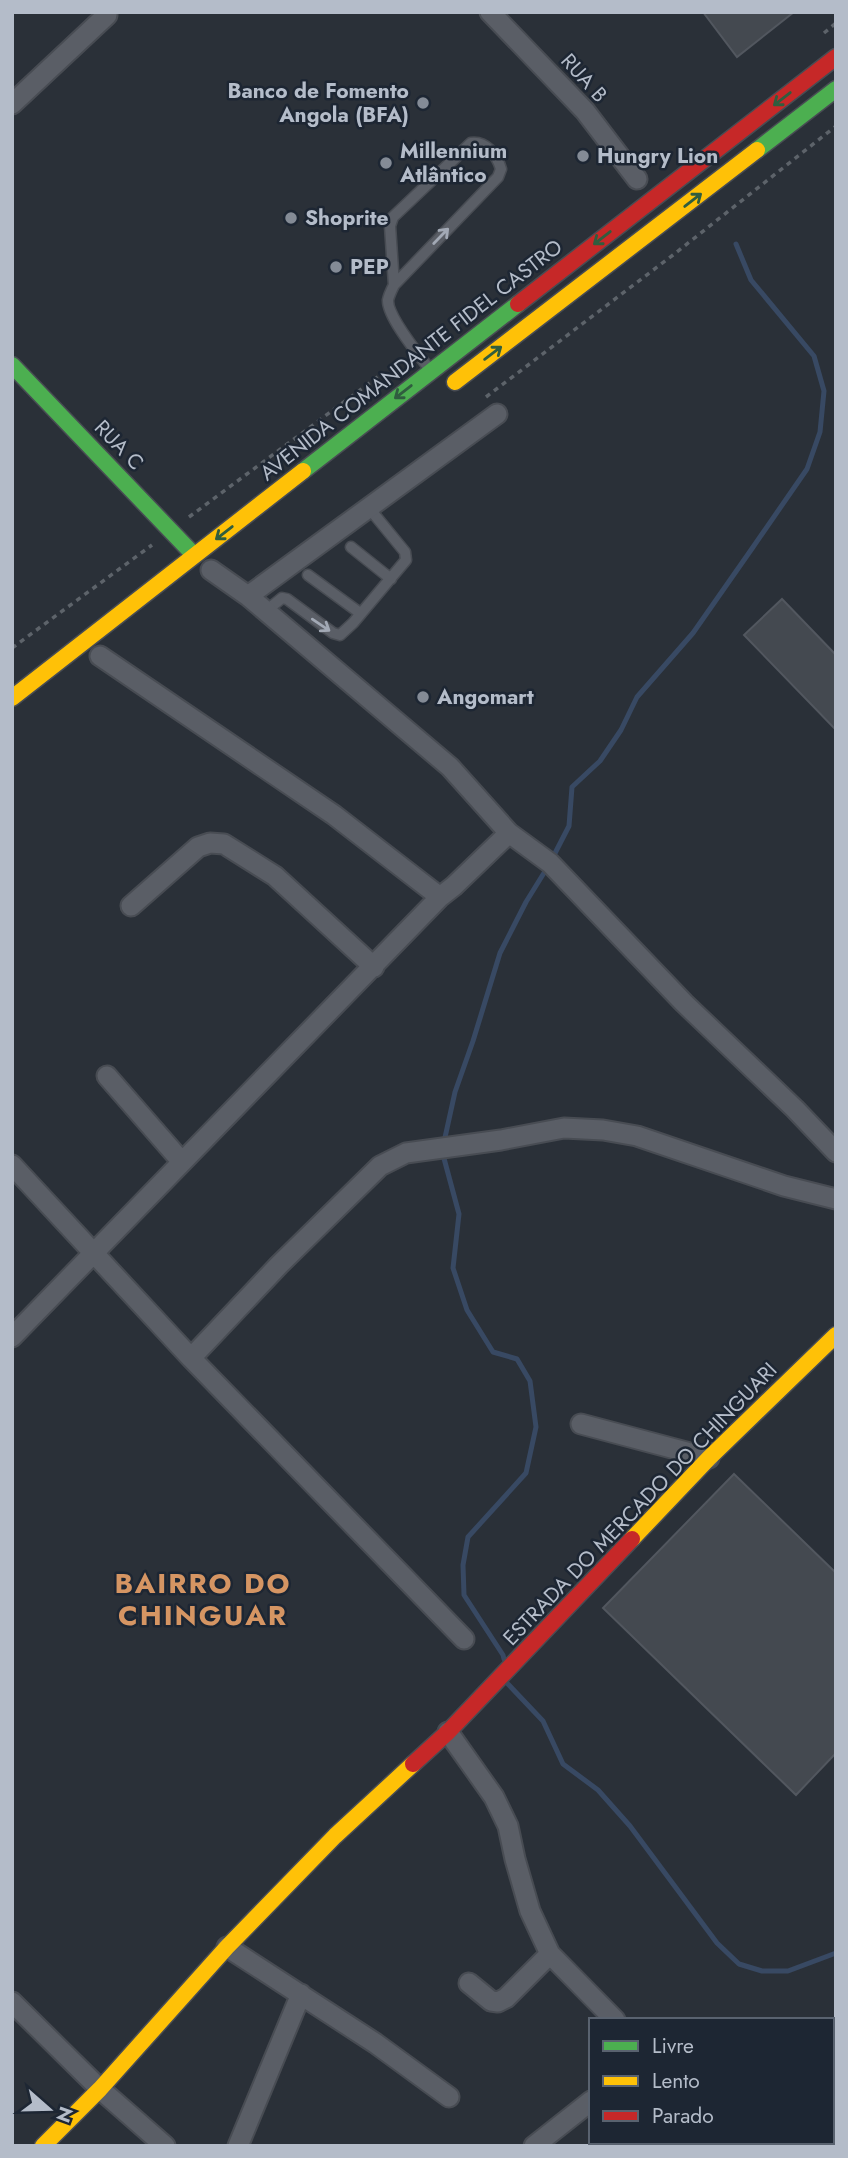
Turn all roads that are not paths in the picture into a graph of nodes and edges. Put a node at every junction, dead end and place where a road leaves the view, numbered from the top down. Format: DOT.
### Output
graph roads {
  1 [pos="107,12"];
  2 [pos="490,12"];
  3 [pos="836,57"];
  4 [pos="836,89"];
  5 [pos="12,104"];
  6 [pos="637,179"];
  7 [pos="394,285"];
  8 [pos="12,365"];
  9 [pos="430,371"];
  10 [pos="440,394"];
  11 [pos="498,414"];
  12 [pos="369,508"];
  13 [pos="351,548"];
  14 [pos="194,555"];
  15 [pos="211,570"];
  16 [pos="308,575"];
  17 [pos="391,579"];
  18 [pos="248,596"];
  19 [pos="266,611"];
  20 [pos="360,613"];
  21 [pos="100,657"];
  22 [pos="15,689"];
  23 [pos="509,832"];
  24 [pos="440,897"];
  25 [pos="131,906"];
  26 [pos="374,967"];
  27 [pos="107,1076"];
  28 [pos="836,1152"];
  29 [pos="181,1161"];
  30 [pos="12,1165"];
  31 [pos="836,1199"];
  32 [pos="93,1253"];
  33 [pos="836,1335"];
  34 [pos="12,1337"];
  35 [pos="191,1358"];
  36 [pos="581,1424"];
  37 [pos="709,1458"];
  38 [pos="464,1639"];
  39 [pos="448,1732"];
  40 [pos="228,1947"];
  41 [pos="550,1954"];
  42 [pos="469,1983"];
  43 [pos="301,1994"];
  44 [pos="12,2002"];
  45 [pos="613,2018"];
  46 [pos="100,2089"];
  47 [pos="449,2097"];
  48 [pos="589,2103"];
  49 [pos="43,2146"];
  50 [pos="165,2146"];
  51 [pos="238,2146"];
  52 [pos="534,2146"];
  1 -- 5 [label="street"];
  2 -- 6 [label="street, RUA B"];
  3 -- 9 [label="main road, AVENIDA COMANDANTE FIDEL CASTRO, one-way"];
  10 -- 4 [label="main road, one-way"];
  7 -- 7 [label="lane, one-way"];
  7 -- 9 [label="lane"];
  8 -- 14 [label="main road, RUA C"];
  9 -- 14 [label="main road, AVENIDA COMANDANTE FIDEL CASTRO, one-way"];
  11 -- 12 [label="street"];
  12 -- 17 [label="lane"];
  12 -- 18 [label="street"];
  13 -- 17 [label="lane"];
  14 -- 22 [label="main road, AVENIDA COMANDANTE FIDEL CASTRO"];
  15 -- 18 [label="street"];
  16 -- 20 [label="lane"];
  17 -- 20 [label="lane"];
  18 -- 19 [label="street"];
  19 -- 20 [label="lane, one-way"];
  19 -- 23 [label="street"];
  21 -- 24 [label="street"];
  23 -- 24 [label="street"];
  23 -- 28 [label="street"];
  24 -- 26 [label="street"];
  25 -- 26 [label="street"];
  26 -- 29 [label="street"];
  27 -- 29 [label="street"];
  29 -- 32 [label="street"];
  30 -- 32 [label="street"];
  31 -- 35 [label="street"];
  32 -- 34 [label="street"];
  32 -- 35 [label="street"];
  33 -- 37 [label="main road, ESTRADA DO MERCADO DO CHINGUARI"];
  35 -- 38 [label="street"];
  36 -- 37 [label="street"];
  37 -- 39 [label="main road, ESTRADA DO MERCADO DO CHINGUARI"];
  39 -- 40 [label="main road, ESTRADA DO MERCADO DO CHINGUARI"];
  39 -- 41 [label="street"];
  40 -- 43 [label="street"];
  40 -- 46 [label="main road, ESTRADA DO MERCADO DO CHINGUARI"];
  41 -- 42 [label="street"];
  41 -- 45 [label="street"];
  43 -- 47 [label="street"];
  43 -- 51 [label="street"];
  44 -- 46 [label="street"];
  46 -- 49 [label="main road, ESTRADA DO MERCADO DO CHINGUARI"];
  46 -- 50 [label="street"];
  48 -- 52 [label="street"];
}
